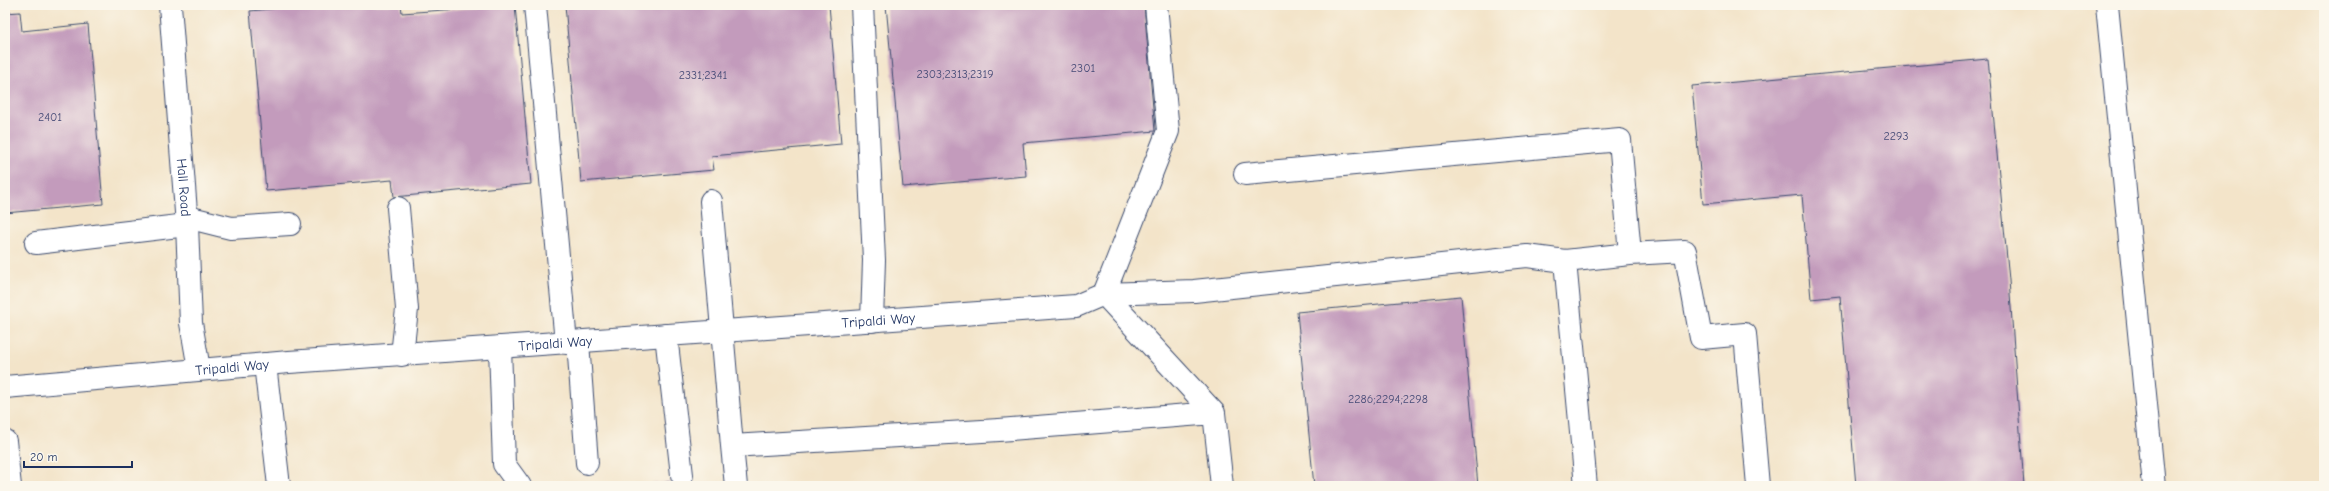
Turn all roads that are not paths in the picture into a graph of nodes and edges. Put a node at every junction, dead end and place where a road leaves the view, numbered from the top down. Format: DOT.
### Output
graph roads {
  1 [pos="170,5"];
  2 [pos="535,5"];
  3 [pos="862,5"];
  4 [pos="1156,5"];
  5 [pos="2107,5"];
  6 [pos="1245,174"];
  7 [pos="711,201"];
  8 [pos="398,208"];
  9 [pos="187,221"];
  10 [pos="290,224"];
  11 [pos="36,243"];
  12 [pos="1630,254"];
  13 [pos="1565,261"];
  14 [pos="1104,294"];
  15 [pos="872,321"];
  16 [pos="722,332"];
  17 [pos="666,336"];
  18 [pos="572,342"];
  19 [pos="500,347"];
  20 [pos="402,355"];
  21 [pos="265,364"];
  22 [pos="198,369"];
  23 [pos="5,387"];
  24 [pos="1214,413"];
  25 [pos="5,441"];
  26 [pos="732,446"];
  27 [pos="587,463"];
  28 [pos="682,475"];
  29 [pos="10,486"];
  30 [pos="279,486"];
  31 [pos="520,486"];
  32 [pos="736,486"];
  33 [pos="1222,486"];
  34 [pos="1586,486"];
  35 [pos="1758,486"];
  36 [pos="2154,486"];
  1 -- 9 [label="street, Hall Road"];
  2 -- 18 [label="street"];
  3 -- 15 [label="street"];
  4 -- 14 [label="street"];
  5 -- 36 [label="street"];
  6 -- 12 [label="street"];
  7 -- 16 [label="street"];
  8 -- 20 [label="street"];
  9 -- 10 [label="street"];
  9 -- 11 [label="street"];
  9 -- 22 [label="street, Hall Road"];
  12 -- 13 [label="street"];
  12 -- 35 [label="street"];
  13 -- 14 [label="street"];
  13 -- 34 [label="street"];
  14 -- 15 [label="street, Tripaldi Way"];
  14 -- 24 [label="street"];
  15 -- 16 [label="street, Tripaldi Way"];
  16 -- 17 [label="street, Tripaldi Way"];
  16 -- 26 [label="street"];
  17 -- 18 [label="street, Tripaldi Way"];
  17 -- 28 [label="street"];
  18 -- 19 [label="street, Tripaldi Way"];
  18 -- 27 [label="street"];
  19 -- 20 [label="street, Tripaldi Way"];
  19 -- 31 [label="street"];
  20 -- 21 [label="street, Tripaldi Way"];
  21 -- 22 [label="street, Tripaldi Way"];
  21 -- 30 [label="street"];
  22 -- 23 [label="street, Tripaldi Way"];
  24 -- 26 [label="street"];
  24 -- 33 [label="street"];
  25 -- 29 [label="street"];
  26 -- 32 [label="street"];
}
